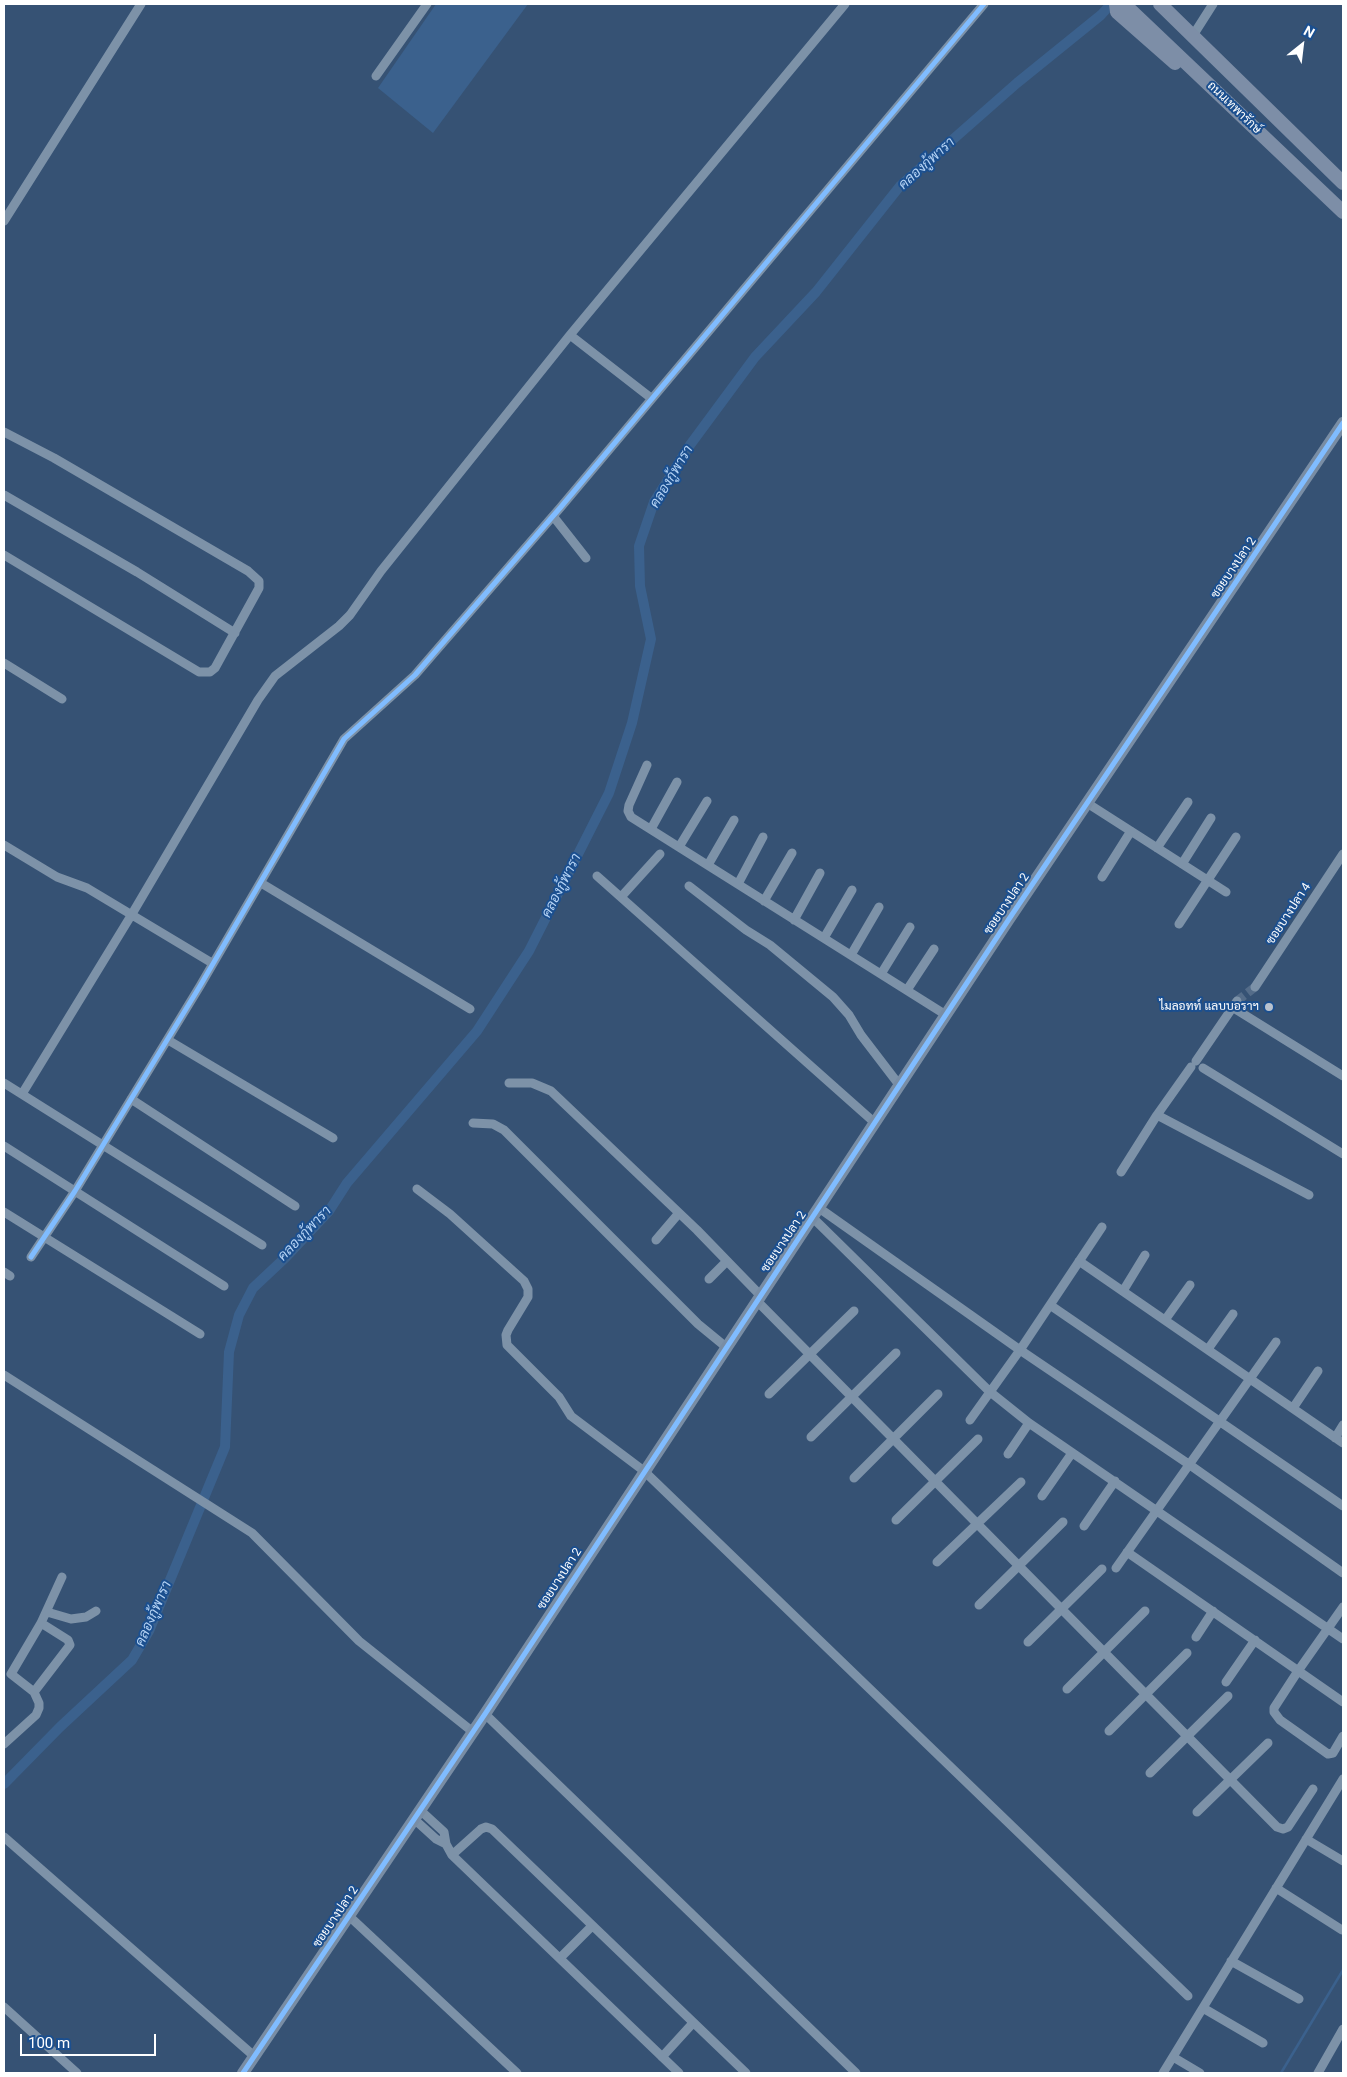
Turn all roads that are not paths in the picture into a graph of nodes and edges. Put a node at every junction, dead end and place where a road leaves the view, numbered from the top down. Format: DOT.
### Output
graph roads {
  1 [pos="140,4"];
  2 [pos="427,4"];
  3 [pos="845,4"];
  4 [pos="984,4"];
  5 [pos="1116,4"];
  6 [pos="1124,4"];
  7 [pos="1160,4"];
  8 [pos="1167,4"];
  9 [pos="1213,4"];
  10 [pos="1187,32"];
  11 [pos="1184,60"];
  12 [pos="376,76"];
  13 [pos="1343,183"];
  14 [pos="1343,212"];
  15 [pos="4,221"];
  16 [pos="570,335"];
  17 [pos="651,398"];
  18 [pos="1343,423"];
  19 [pos="4,432"];
  20 [pos="4,495"];
  21 [pos="553,516"];
  22 [pos="4,555"];
  23 [pos="586,558"];
  24 [pos="235,633"];
  25 [pos="4,663"];
  26 [pos="62,699"];
  27 [pos="647,765"];
  28 [pos="677,782"];
  29 [pos="707,801"];
  30 [pos="1188,802"];
  31 [pos="1087,803"];
  32 [pos="1211,818"];
  33 [pos="734,820"];
  34 [pos="651,830"];
  35 [pos="1131,831"];
  36 [pos="763,837"];
  37 [pos="1236,837"];
  38 [pos="4,845"];
  39 [pos="679,847"];
  40 [pos="1157,848"];
  41 [pos="792,853"];
  42 [pos="660,854"];
  43 [pos="1343,854"];
  44 [pos="1182,864"];
  45 [pos="708,865"];
  46 [pos="820,873"];
  47 [pos="597,876"];
  48 [pos="1102,877"];
  49 [pos="1206,880"];
  50 [pos="261,883"];
  51 [pos="738,884"];
  52 [pos="689,886"];
  53 [pos="852,890"];
  54 [pos="1226,892"];
  55 [pos="621,897"];
  56 [pos="764,901"];
  57 [pos="879,907"];
  58 [pos="132,914"];
  59 [pos="794,920"];
  60 [pos="1179,924"];
  61 [pos="910,927"];
  62 [pos="824,938"];
  63 [pos="934,949"];
  64 [pos="851,955"];
  65 [pos="212,963"];
  66 [pos="881,974"];
  67 [pos="1255,987"];
  68 [pos="907,990"];
  69 [pos="470,1008"];
  70 [pos="946,1015"];
  71 [pos="168,1040"];
  72 [pos="1203,1068"];
  73 [pos="1343,1076"];
  74 [pos="4,1083"];
  75 [pos="509,1083"];
  76 [pos="900,1086"];
  77 [pos="22,1094"];
  78 [pos="132,1099"];
  79 [pos="1157,1115"];
  80 [pos="473,1123"];
  81 [pos="875,1123"];
  82 [pos="333,1138"];
  83 [pos="102,1145"];
  84 [pos="4,1146"];
  85 [pos="1343,1154"];
  86 [pos="1121,1172"];
  87 [pos="418,1189"];
  88 [pos="75,1191"];
  89 [pos="1309,1195"];
  90 [pos="295,1206"];
  91 [pos="4,1212"];
  92 [pos="679,1213"];
  93 [pos="816,1213"];
  94 [pos="844,1226"];
  95 [pos="1102,1227"];
  96 [pos="44,1238"];
  97 [pos="656,1240"];
  98 [pos="835,1240"];
  99 [pos="262,1245"];
  100 [pos="1145,1255"];
  101 [pos="31,1257"];
  102 [pos="727,1261"];
  103 [pos="1080,1261"];
  104 [pos="709,1278"];
  105 [pos="1190,1285"];
  106 [pos="224,1286"];
  107 [pos="1123,1291"];
  108 [pos="759,1298"];
  109 [pos="1050,1305"];
  110 [pos="854,1311"];
  111 [pos="1233,1314"];
  112 [pos="1165,1320"];
  113 [pos="200,1334"];
  114 [pos="1276,1342"];
  115 [pos="726,1347"];
  116 [pos="1208,1349"];
  117 [pos="1020,1350"];
  118 [pos="896,1353"];
  119 [pos="810,1355"];
  120 [pos="1318,1371"];
  121 [pos="4,1375"];
  122 [pos="1251,1379"];
  123 [pos="989,1391"];
  124 [pos="770,1394"];
  125 [pos="938,1394"];
  126 [pos="852,1397"];
  127 [pos="1293,1408"];
  128 [pos="970,1420"];
  129 [pos="1221,1421"];
  130 [pos="1029,1423"];
  131 [pos="1343,1426"];
  132 [pos="811,1437"];
  133 [pos="894,1439"];
  134 [pos="978,1439"];
  135 [pos="1339,1440"];
  136 [pos="1072,1453"];
  137 [pos="1008,1454"];
  138 [pos="1190,1465"];
  139 [pos="644,1471"];
  140 [pos="854,1478"];
  141 [pos="935,1481"];
  142 [pos="1115,1481"];
  143 [pos="1021,1482"];
  144 [pos="1042,1496"];
  145 [pos="1343,1506"];
  146 [pos="1157,1510"];
  147 [pos="896,1520"];
  148 [pos="1063,1522"];
  149 [pos="978,1524"];
  150 [pos="1084,1526"];
  151 [pos="1127,1552"];
  152 [pos="937,1562"];
  153 [pos="1020,1566"];
  154 [pos="1116,1568"];
  155 [pos="1102,1569"];
  156 [pos="1343,1573"];
  157 [pos="62,1577"];
  158 [pos="979,1604"];
  159 [pos="1343,1607"];
  160 [pos="1061,1608"];
  161 [pos="96,1611"];
  162 [pos="1145,1611"];
  163 [pos="1214,1611"];
  164 [pos="46,1612"];
  165 [pos="41,1623"];
  166 [pos="1328,1629"];
  167 [pos="1196,1637"];
  168 [pos="1343,1639"];
  169 [pos="1255,1640"];
  170 [pos="1028,1642"];
  171 [pos="1104,1652"];
  172 [pos="1187,1653"];
  173 [pos="1298,1671"];
  174 [pos="7,1672"];
  175 [pos="1226,1682"];
  176 [pos="1067,1689"];
  177 [pos="34,1692"];
  178 [pos="1146,1694"];
  179 [pos="1228,1696"];
  180 [pos="1343,1702"];
  181 [pos="484,1714"];
  182 [pos="1109,1731"];
  183 [pos="472,1732"];
  184 [pos="1188,1736"];
  185 [pos="1343,1736"];
  186 [pos="1268,1743"];
  187 [pos="4,1744"];
  188 [pos="1150,1773"];
  189 [pos="1231,1779"];
  190 [pos="1343,1779"];
  191 [pos="1313,1789"];
  192 [pos="1340,1794"];
  193 [pos="1197,1812"];
  194 [pos="417,1814"];
  195 [pos="4,1837"];
  196 [pos="1306,1839"];
  197 [pos="452,1855"];
  198 [pos="1343,1861"];
  199 [pos="1276,1888"];
  200 [pos="349,1916"];
  201 [pos="592,1926"];
  202 [pos="1342,1930"];
  203 [pos="560,1958"];
  204 [pos="1231,1960"];
  205 [pos="1188,1996"];
  206 [pos="1299,1999"];
  207 [pos="4,2007"];
  208 [pos="1203,2008"];
  209 [pos="693,2023"];
  210 [pos="1343,2029"];
  211 [pos="1263,2043"];
  212 [pos="254,2056"];
  213 [pos="662,2057"];
  214 [pos="1173,2057"];
  215 [pos="77,2073"];
  216 [pos="243,2073"];
  217 [pos="517,2073"];
  218 [pos="679,2073"];
  219 [pos="746,2073"];
  220 [pos="856,2073"];
  221 [pos="1163,2073"];
  222 [pos="1200,2073"];
  223 [pos="1318,2073"];
  1 -- 15 [label="street"];
  2 -- 12 [label="street"];
  3 -- 16 [label="street"];
  4 -- 17 [label="street"];
  5 -- 11 [label="main road"];
  6 -- 11 [label="main road, ถนนเทพารักษ์"];
  7 -- 10 [label="main road, ถนนเทพารักษ์"];
  8 -- 10 [label="main road"];
  9 -- 10 [label="street"];
  10 -- 13 [label="main road, ถนนเทพารักษ์"];
  11 -- 14 [label="main road, ถนนเทพารักษ์"];
  16 -- 17 [label="street"];
  16 -- 58 [label="street"];
  17 -- 21 [label="street"];
  18 -- 31 [label="street, ซอยบางปลา 2"];
  19 -- 24 [label="street"];
  20 -- 24 [label="street"];
  21 -- 23 [label="street"];
  21 -- 50 [label="street"];
  22 -- 24 [label="street"];
  25 -- 26 [label="street"];
  27 -- 34 [label="street"];
  28 -- 34 [label="street"];
  29 -- 39 [label="street"];
  30 -- 40 [label="street"];
  31 -- 35 [label="street"];
  31 -- 70 [label="street, ซอยบางปลา 2"];
  32 -- 44 [label="street"];
  33 -- 45 [label="street"];
  34 -- 39 [label="street"];
  35 -- 40 [label="street"];
  35 -- 48 [label="street"];
  36 -- 51 [label="street"];
  37 -- 49 [label="street"];
  38 -- 58 [label="street"];
  39 -- 45 [label="street"];
  40 -- 44 [label="street"];
  41 -- 56 [label="street"];
  42 -- 55 [label="street"];
  43 -- 67 [label="street, ซอยบางปลา 4"];
  44 -- 49 [label="street"];
  45 -- 51 [label="street"];
  46 -- 59 [label="street"];
  47 -- 55 [label="street"];
  49 -- 54 [label="street"];
  49 -- 60 [label="street"];
  50 -- 65 [label="street"];
  50 -- 69 [label="street"];
  51 -- 56 [label="street"];
  52 -- 76 [label="street"];
  53 -- 62 [label="street"];
  55 -- 81 [label="street"];
  56 -- 59 [label="street"];
  57 -- 64 [label="street"];
  58 -- 65 [label="street"];
  58 -- 77 [label="street"];
  59 -- 62 [label="street"];
  61 -- 66 [label="street"];
  62 -- 64 [label="street"];
  63 -- 68 [label="street"];
  64 -- 66 [label="street"];
  65 -- 71 [label="street"];
  66 -- 68 [label="street"];
  68 -- 70 [label="street"];
  70 -- 76 [label="street, ซอยบางปลา 2"];
  71 -- 78 [label="street"];
  71 -- 82 [label="street"];
  72 -- 85 [label="street"];
  73 -- 79 [label="street"];
  74 -- 77 [label="street"];
  75 -- 92 [label="street"];
  76 -- 81 [label="street, ซอยบางปลา 2"];
  77 -- 83 [label="street"];
  78 -- 83 [label="street"];
  78 -- 90 [label="street"];
  79 -- 86 [label="street"];
  79 -- 89 [label="street"];
  80 -- 115 [label="street"];
  81 -- 93 [label="street, ซอยบางปลา 2"];
  83 -- 88 [label="street"];
  83 -- 99 [label="street"];
  84 -- 88 [label="street"];
  87 -- 139 [label="street"];
  88 -- 96 [label="street"];
  88 -- 106 [label="street"];
  91 -- 96 [label="street"];
  92 -- 97 [label="street"];
  92 -- 102 [label="street"];
  93 -- 94 [label="street"];
  93 -- 98 [label="street"];
  93 -- 108 [label="street, ซอยบางปลา 2"];
  94 -- 98 [label="street"];
  94 -- 117 [label="street"];
  95 -- 103 [label="street"];
  96 -- 101 [label="street"];
  96 -- 113 [label="street"];
  98 -- 123 [label="street"];
  100 -- 107 [label="street"];
  102 -- 104 [label="street"];
  102 -- 108 [label="street"];
  103 -- 107 [label="street"];
  103 -- 109 [label="street"];
  105 -- 112 [label="street"];
  107 -- 112 [label="street"];
  108 -- 115 [label="street, ซอยบางปลา 2"];
  108 -- 119 [label="street"];
  109 -- 117 [label="street"];
  109 -- 129 [label="street"];
  110 -- 119 [label="street"];
  111 -- 116 [label="street"];
  112 -- 116 [label="street"];
  114 -- 122 [label="street"];
  115 -- 139 [label="street, ซอยบางปลา 2"];
  116 -- 122 [label="street"];
  117 -- 123 [label="street"];
  117 -- 138 [label="street"];
  118 -- 126 [label="street"];
  119 -- 124 [label="street"];
  119 -- 126 [label="street"];
  120 -- 127 [label="street"];
  121 -- 183 [label="street"];
  122 -- 127 [label="street"];
  122 -- 129 [label="street"];
  123 -- 128 [label="street"];
  123 -- 130 [label="street"];
  125 -- 133 [label="street"];
  126 -- 132 [label="street"];
  126 -- 133 [label="street"];
  127 -- 135 [label="street"];
  129 -- 138 [label="street"];
  129 -- 145 [label="street"];
  130 -- 136 [label="street"];
  130 -- 137 [label="street"];
  131 -- 135 [label="street"];
  133 -- 140 [label="street"];
  133 -- 141 [label="street"];
  134 -- 141 [label="street"];
  136 -- 142 [label="street"];
  136 -- 144 [label="street"];
  138 -- 146 [label="street"];
  138 -- 156 [label="street"];
  139 -- 181 [label="street, ซอยบางปลา 2"];
  139 -- 205 [label="street"];
  141 -- 147 [label="street"];
  141 -- 149 [label="street"];
  142 -- 146 [label="street"];
  142 -- 150 [label="street"];
  143 -- 149 [label="street"];
  146 -- 151 [label="street"];
  146 -- 166 [label="street"];
  148 -- 153 [label="street"];
  149 -- 152 [label="street"];
  149 -- 153 [label="street"];
  151 -- 154 [label="street"];
  151 -- 163 [label="street"];
  153 -- 158 [label="street"];
  153 -- 160 [label="street"];
  155 -- 160 [label="street"];
  157 -- 164 [label="street"];
  159 -- 166 [label="street"];
  160 -- 170 [label="street"];
  160 -- 171 [label="street"];
  161 -- 164 [label="street"];
  162 -- 171 [label="street"];
  163 -- 167 [label="street"];
  163 -- 169 [label="street"];
  164 -- 165 [label="street"];
  165 -- 174 [label="street"];
  165 -- 177 [label="street"];
  166 -- 168 [label="street"];
  166 -- 173 [label="street"];
  169 -- 173 [label="street"];
  169 -- 175 [label="street"];
  171 -- 176 [label="street"];
  171 -- 178 [label="street"];
  172 -- 178 [label="street"];
  173 -- 180 [label="street"];
  173 -- 185 [label="street"];
  174 -- 177 [label="street"];
  177 -- 187 [label="street"];
  178 -- 182 [label="street"];
  178 -- 184 [label="street"];
  179 -- 184 [label="street"];
  181 -- 183 [label="street, ซอยบางปลา 2"];
  181 -- 220 [label="street"];
  183 -- 194 [label="street, ซอยบางปลา 2"];
  184 -- 188 [label="street"];
  184 -- 189 [label="street"];
  186 -- 189 [label="street"];
  189 -- 191 [label="street"];
  189 -- 193 [label="street"];
  190 -- 192 [label="street"];
  192 -- 196 [label="street"];
  194 -- 197 [label="street"];
  194 -- 200 [label="street, ซอยบางปลา 2"];
  195 -- 212 [label="street"];
  196 -- 198 [label="street"];
  196 -- 199 [label="street"];
  197 -- 201 [label="street"];
  197 -- 203 [label="street"];
  199 -- 202 [label="street"];
  199 -- 204 [label="street"];
  200 -- 212 [label="street, ซอยบางปลา 2"];
  200 -- 217 [label="street"];
  201 -- 203 [label="street"];
  201 -- 209 [label="street"];
  203 -- 213 [label="street"];
  204 -- 206 [label="street"];
  204 -- 208 [label="street"];
  207 -- 215 [label="street"];
  208 -- 211 [label="street"];
  208 -- 214 [label="street"];
  209 -- 213 [label="street"];
  209 -- 219 [label="street"];
  210 -- 223 [label="street"];
  212 -- 216 [label="street, ซอยบางปลา 2"];
  213 -- 218 [label="street"];
  214 -- 221 [label="street"];
  214 -- 222 [label="street"];
}
